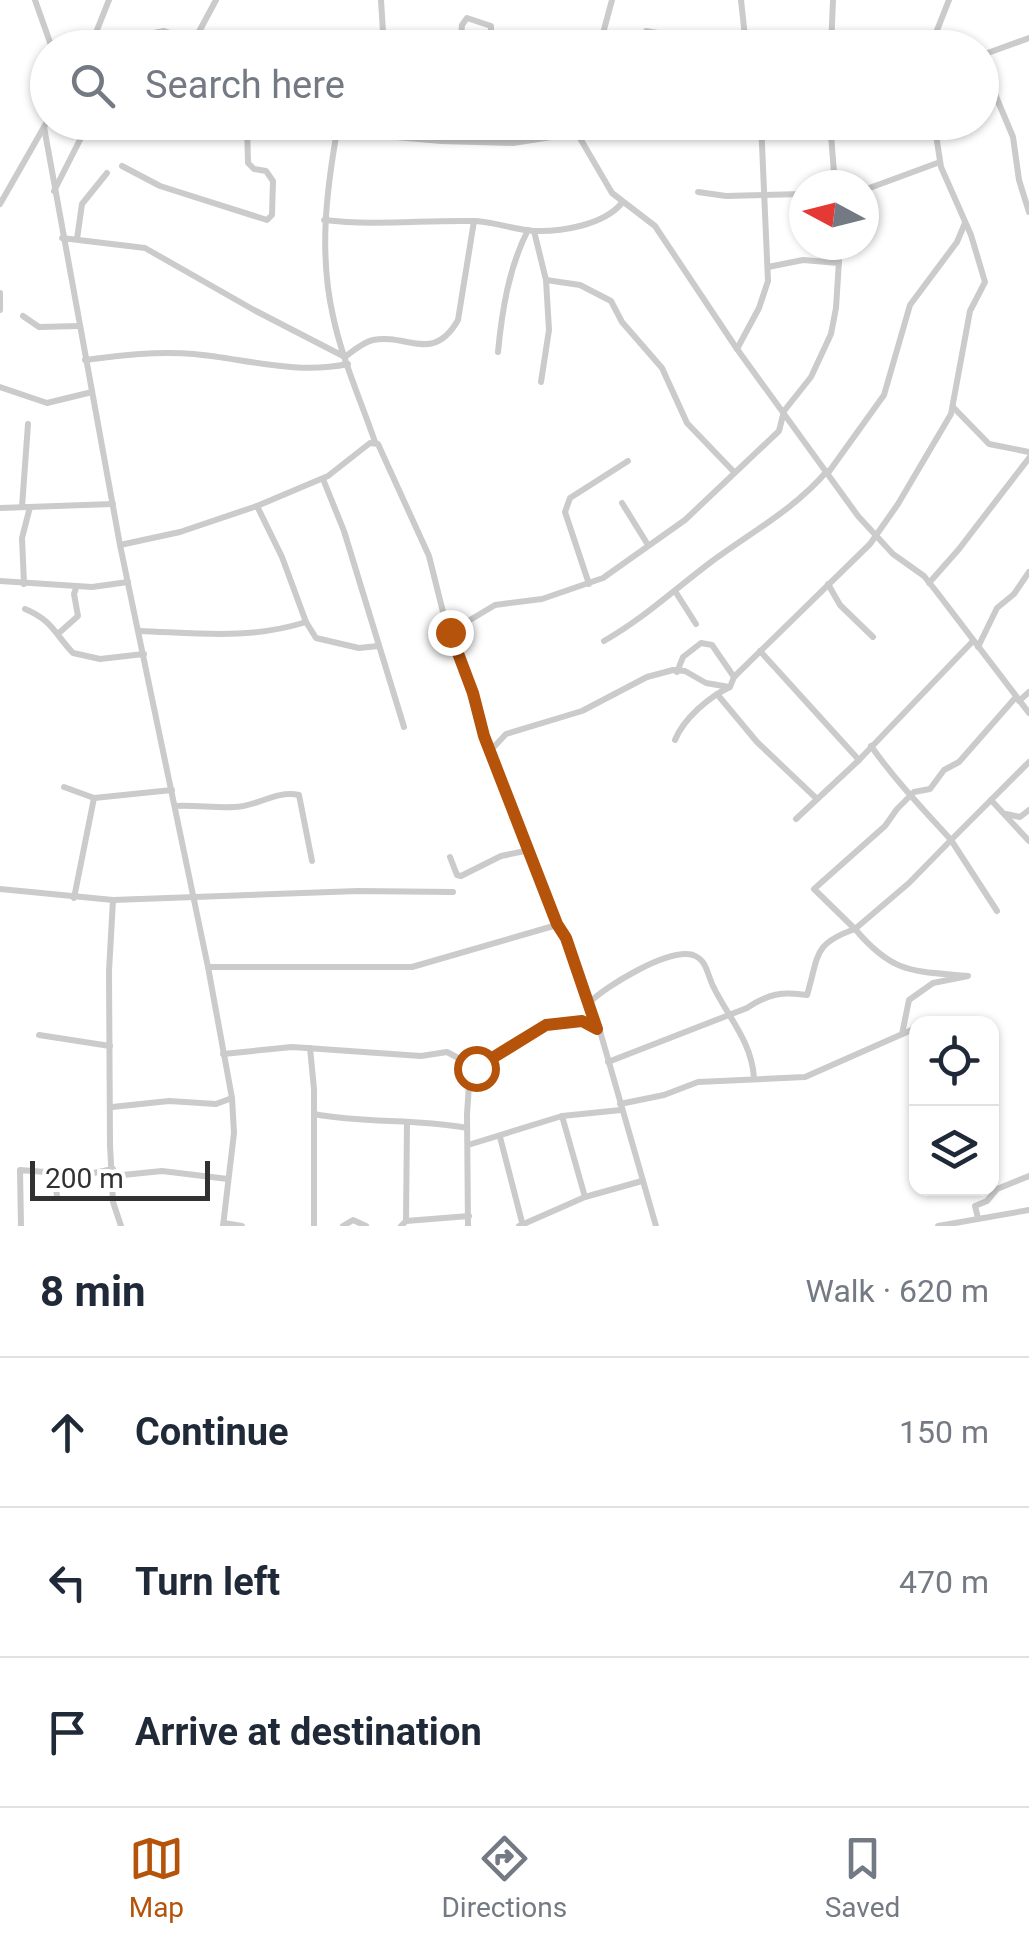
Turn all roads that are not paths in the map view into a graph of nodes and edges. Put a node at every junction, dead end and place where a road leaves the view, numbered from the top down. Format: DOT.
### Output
graph roads {
  1 [pos="35,0"];
  2 [pos="109,0"];
  3 [pos="216,0"];
  4 [pos="381,0"];
  5 [pos="612,0"];
  6 [pos="741,0"];
  7 [pos="832,0"];
  8 [pos="948,0"];
  9 [pos="46,30"];
  10 [pos="97,30"];
  11 [pos="200,30"];
  12 [pos="383,30"];
  13 [pos="462,30"];
  14 [pos="491,30"];
  15 [pos="604,30"];
  16 [pos="744,30"];
  17 [pos="831,30"];
  18 [pos="937,30"];
  19 [pos="1028,39"];
  20 [pos="999,49"];
  21 [pos="1029,49"];
  22 [pos="999,103"];
  23 [pos="37,140"];
  24 [pos="48,140"];
  25 [pos="81,140"];
  26 [pos="248,140"];
  27 [pos="336,140"];
  28 [pos="465,140"];
  29 [pos="523,140"];
  30 [pos="583,140"];
  31 [pos="761,140"];
  32 [pos="831,140"];
  33 [pos="937,140"];
  34 [pos="940,162"];
  35 [pos="122,166"];
  36 [pos="834,170"];
  37 [pos="107,173"];
  38 [pos="1029,179"];
  39 [pos="1020,182"];
  40 [pos="879,184"];
  41 [pos="54,192"];
  42 [pos="698,192"];
  43 [pos="789,194"];
  44 [pos="762,195"];
  45 [pos="0,204"];
  46 [pos="622,204"];
  47 [pos="1029,212"];
  48 [pos="324,220"];
  49 [pos="474,221"];
  50 [pos="965,222"];
  51 [pos="531,230"];
  52 [pos="62,238"];
  53 [pos="77,239"];
  54 [pos="839,260"];
  55 [pos="839,263"];
  56 [pos="768,266"];
  57 [pos="546,280"];
  58 [pos="0,293"];
  59 [pos="0,310"];
  60 [pos="23,316"];
  61 [pos="79,326"];
  62 [pos="737,349"];
  63 [pos="498,352"];
  64 [pos="86,360"];
  65 [pos="346,360"];
  66 [pos="541,382"];
  67 [pos="0,387"];
  68 [pos="92,392"];
  69 [pos="953,406"];
  70 [pos="784,411"];
  71 [pos="28,424"];
  72 [pos="374,442"];
  73 [pos="1029,455"];
  74 [pos="628,461"];
  75 [pos="734,472"];
  76 [pos="828,472"];
  77 [pos="323,479"];
  78 [pos="622,502"];
  79 [pos="114,504"];
  80 [pos="257,506"];
  81 [pos="26,507"];
  82 [pos="0,508"];
  83 [pos="876,532"];
  84 [pos="648,544"];
  85 [pos="120,546"];
  86 [pos="1029,572"];
  87 [pos="0,581"];
  88 [pos="128,582"];
  89 [pos="929,583"];
  90 [pos="24,584"];
  91 [pos="589,584"];
  92 [pos="828,584"];
  93 [pos="77,587"];
  94 [pos="675,591"];
  95 [pos="25,609"];
  96 [pos="306,622"];
  97 [pos="696,624"];
  98 [pos="60,632"];
  99 [pos="139,632"];
  100 [pos="450,632"];
  101 [pos="873,637"];
  102 [pos="604,642"];
  103 [pos="975,644"];
  104 [pos="378,646"];
  105 [pos="760,651"];
  106 [pos="144,654"];
  107 [pos="677,672"];
  108 [pos="734,677"];
  109 [pos="730,688"];
  110 [pos="1029,692"];
  111 [pos="716,694"];
  112 [pos="1018,699"];
  113 [pos="1029,713"];
  114 [pos="404,727"];
  115 [pos="674,740"];
  116 [pos="871,746"];
  117 [pos="491,750"];
  118 [pos="859,760"];
  119 [pos="1029,762"];
  120 [pos="64,787"];
  121 [pos="172,790"];
  122 [pos="911,795"];
  123 [pos="94,798"];
  124 [pos="817,799"];
  125 [pos="990,800"];
  126 [pos="176,806"];
  127 [pos="1029,810"];
  128 [pos="1005,814"];
  129 [pos="796,819"];
  130 [pos="950,840"];
  131 [pos="1029,841"];
  132 [pos="530,850"];
  133 [pos="450,857"];
  134 [pos="312,861"];
  135 [pos="0,889"];
  136 [pos="452,892"];
  137 [pos="74,898"];
  138 [pos="193,898"];
  139 [pos="114,900"];
  140 [pos="997,910"];
  141 [pos="557,924"];
  142 [pos="855,929"];
  143 [pos="208,966"];
  144 [pos="589,1003"];
  145 [pos="732,1014"];
  146 [pos="597,1029"];
  147 [pos="909,1031"];
  148 [pos="902,1034"];
  149 [pos="39,1035"];
  150 [pos="110,1046"];
  151 [pos="310,1048"];
  152 [pos="224,1054"];
  153 [pos="608,1062"];
  154 [pos="476,1068"];
  155 [pos="754,1078"];
  156 [pos="232,1098"];
  157 [pos="112,1107"];
  158 [pos="621,1107"];
  159 [pos="314,1114"];
  160 [pos="562,1116"];
  161 [pos="407,1122"];
  162 [pos="467,1128"];
  163 [pos="500,1137"];
  164 [pos="467,1145"];
  165 [pos="54,1172"];
  166 [pos="113,1173"];
  167 [pos="1029,1176"];
  168 [pos="228,1179"];
  169 [pos="642,1181"];
  170 [pos="57,1196"];
  171 [pos="585,1197"];
  172 [pos="1029,1210"];
  173 [pos="469,1216"];
  174 [pos="978,1218"];
  175 [pos="223,1224"];
  176 [pos="403,1224"];
  177 [pos="21,1226"];
  178 [pos="120,1226"];
  179 [pos="242,1226"];
  180 [pos="314,1226"];
  181 [pos="343,1226"];
  182 [pos="366,1226"];
  183 [pos="468,1226"];
  184 [pos="522,1226"];
  185 [pos="656,1226"];
  186 [pos="938,1226"];
  1 -- 9 [label="street"];
  2 -- 10 [label="street"];
  3 -- 11 [label="street"];
  4 -- 12 [label="street"];
  5 -- 15 [label="street"];
  6 -- 16 [label="street"];
  7 -- 17 [label="street"];
  8 -- 18 [label="street"];
  13 -- 14 [label="street"];
  19 -- 20 [label="street"];
  19 -- 21 [label="street"];
  22 -- 39 [label="street"];
  23 -- 45 [label="street"];
  24 -- 41 [label="street"];
  25 -- 41 [label="street"];
  26 -- 35 [label="street"];
  27 -- 48 [label="street"];
  28 -- 29 [label="street"];
  30 -- 46 [label="street"];
  31 -- 44 [label="street"];
  32 -- 36 [label="street"];
  33 -- 34 [label="street"];
  34 -- 40 [label="street"];
  34 -- 50 [label="street"];
  37 -- 53 [label="street"];
  38 -- 39 [label="street"];
  39 -- 47 [label="street"];
  41 -- 52 [label="street"];
  42 -- 44 [label="street"];
  43 -- 44 [label="street"];
  44 -- 56 [label="street"];
  46 -- 51 [label="street"];
  46 -- 62 [label="street"];
  48 -- 49 [label="street"];
  48 -- 65 [label="street"];
  49 -- 51 [label="street"];
  49 -- 65 [label="street"];
  50 -- 69 [label="street"];
  50 -- 76 [label="street"];
  51 -- 57 [label="street"];
  51 -- 63 [label="street"];
  52 -- 53 [label="street"];
  52 -- 61 [label="street"];
  53 -- 65 [label="street"];
  54 -- 55 [label="street"];
  55 -- 56 [label="street"];
  55 -- 70 [label="street"];
  56 -- 62 [label="street"];
  57 -- 66 [label="street"];
  57 -- 75 [label="street"];
  58 -- 59 [label="street"];
  60 -- 61 [label="street"];
  61 -- 64 [label="street"];
  62 -- 70 [label="street"];
  64 -- 65 [label="street"];
  64 -- 68 [label="street"];
  65 -- 72 [label="street"];
  67 -- 68 [label="street"];
  68 -- 79 [label="street"];
  69 -- 73 [label="street"];
  69 -- 83 [label="street"];
  70 -- 75 [label="street"];
  70 -- 76 [label="street"];
  71 -- 81 [label="street"];
  72 -- 77 [label="street"];
  72 -- 100 [label="street"];
  73 -- 89 [label="street"];
  74 -- 91 [label="street"];
  75 -- 84 [label="street"];
  76 -- 83 [label="street"];
  76 -- 94 [label="street"];
  77 -- 80 [label="street"];
  77 -- 104 [label="street"];
  78 -- 84 [label="street"];
  79 -- 81 [label="street"];
  79 -- 85 [label="street"];
  80 -- 85 [label="street"];
  80 -- 96 [label="street"];
  81 -- 82 [label="street"];
  81 -- 90 [label="street"];
  83 -- 89 [label="street"];
  83 -- 92 [label="street"];
  84 -- 91 [label="street"];
  85 -- 88 [label="street"];
  86 -- 103 [label="street"];
  87 -- 90 [label="street"];
  88 -- 93 [label="street"];
  88 -- 99 [label="street"];
  89 -- 103 [label="street"];
  90 -- 93 [label="street"];
  91 -- 100 [label="street"];
  92 -- 101 [label="street"];
  92 -- 105 [label="street"];
  93 -- 98 [label="street"];
  94 -- 97 [label="street"];
  94 -- 102 [label="street"];
  95 -- 98 [label="street"];
  96 -- 99 [label="street"];
  96 -- 104 [label="street"];
  98 -- 106 [label="street"];
  99 -- 106 [label="street"];
  100 -- 117 [label="street"];
  103 -- 112 [label="street"];
  103 -- 116 [label="street"];
  104 -- 114 [label="street"];
  105 -- 108 [label="street"];
  105 -- 118 [label="street"];
  106 -- 121 [label="street"];
  107 -- 108 [label="street"];
  107 -- 109 [label="street"];
  107 -- 117 [label="street"];
  108 -- 109 [label="street"];
  109 -- 111 [label="street"];
  110 -- 112 [label="street"];
  111 -- 115 [label="street"];
  111 -- 124 [label="street"];
  112 -- 113 [label="street"];
  112 -- 122 [label="street"];
  116 -- 118 [label="street"];
  116 -- 122 [label="street"];
  117 -- 132 [label="street"];
  118 -- 124 [label="street"];
  119 -- 125 [label="street"];
  120 -- 123 [label="street"];
  121 -- 123 [label="street"];
  121 -- 126 [label="street"];
  122 -- 130 [label="street"];
  122 -- 142 [label="street"];
  123 -- 137 [label="street"];
  124 -- 129 [label="street"];
  125 -- 128 [label="street"];
  125 -- 130 [label="street"];
  126 -- 134 [label="street"];
  126 -- 138 [label="street"];
  127 -- 128 [label="street"];
  128 -- 131 [label="street"];
  130 -- 140 [label="street"];
  130 -- 142 [label="street"];
  132 -- 133 [label="street"];
  132 -- 141 [label="street"];
  135 -- 137 [label="street"];
  136 -- 138 [label="street"];
  137 -- 139 [label="street"];
  138 -- 139 [label="street"];
  138 -- 143 [label="street"];
  139 -- 150 [label="street"];
  141 -- 143 [label="street"];
  141 -- 144 [label="street"];
  142 -- 145 [label="street"];
  142 -- 148 [label="street"];
  143 -- 152 [label="street"];
  144 -- 145 [label="street"];
  144 -- 146 [label="street"];
  145 -- 153 [label="street"];
  145 -- 155 [label="street"];
  146 -- 153 [label="street"];
  146 -- 154 [label="street"];
  147 -- 148 [label="street"];
  148 -- 155 [label="street"];
  149 -- 150 [label="street"];
  150 -- 157 [label="street"];
  151 -- 152 [label="street"];
  151 -- 154 [label="street"];
  151 -- 159 [label="street"];
  152 -- 156 [label="street"];
  153 -- 158 [label="street"];
  154 -- 162 [label="street"];
  155 -- 158 [label="street"];
  156 -- 157 [label="street"];
  156 -- 168 [label="street"];
  157 -- 166 [label="street"];
  158 -- 160 [label="street"];
  158 -- 169 [label="street"];
  159 -- 161 [label="street"];
  159 -- 180 [label="street"];
  160 -- 163 [label="street"];
  160 -- 171 [label="street"];
  161 -- 162 [label="street"];
  161 -- 176 [label="street"];
  162 -- 164 [label="street"];
  163 -- 164 [label="street"];
  163 -- 184 [label="street"];
  164 -- 173 [label="street"];
  165 -- 166 [label="street"];
  165 -- 170 [label="street"];
  165 -- 177 [label="street"];
  166 -- 168 [label="street"];
  166 -- 178 [label="street"];
  167 -- 174 [label="street"];
  168 -- 175 [label="street"];
  169 -- 171 [label="street"];
  169 -- 185 [label="street"];
  171 -- 184 [label="street"];
  172 -- 174 [label="street"];
  173 -- 176 [label="street"];
  173 -- 183 [label="street"];
  174 -- 186 [label="street"];
  175 -- 179 [label="street"];
  181 -- 182 [label="street"];
}
